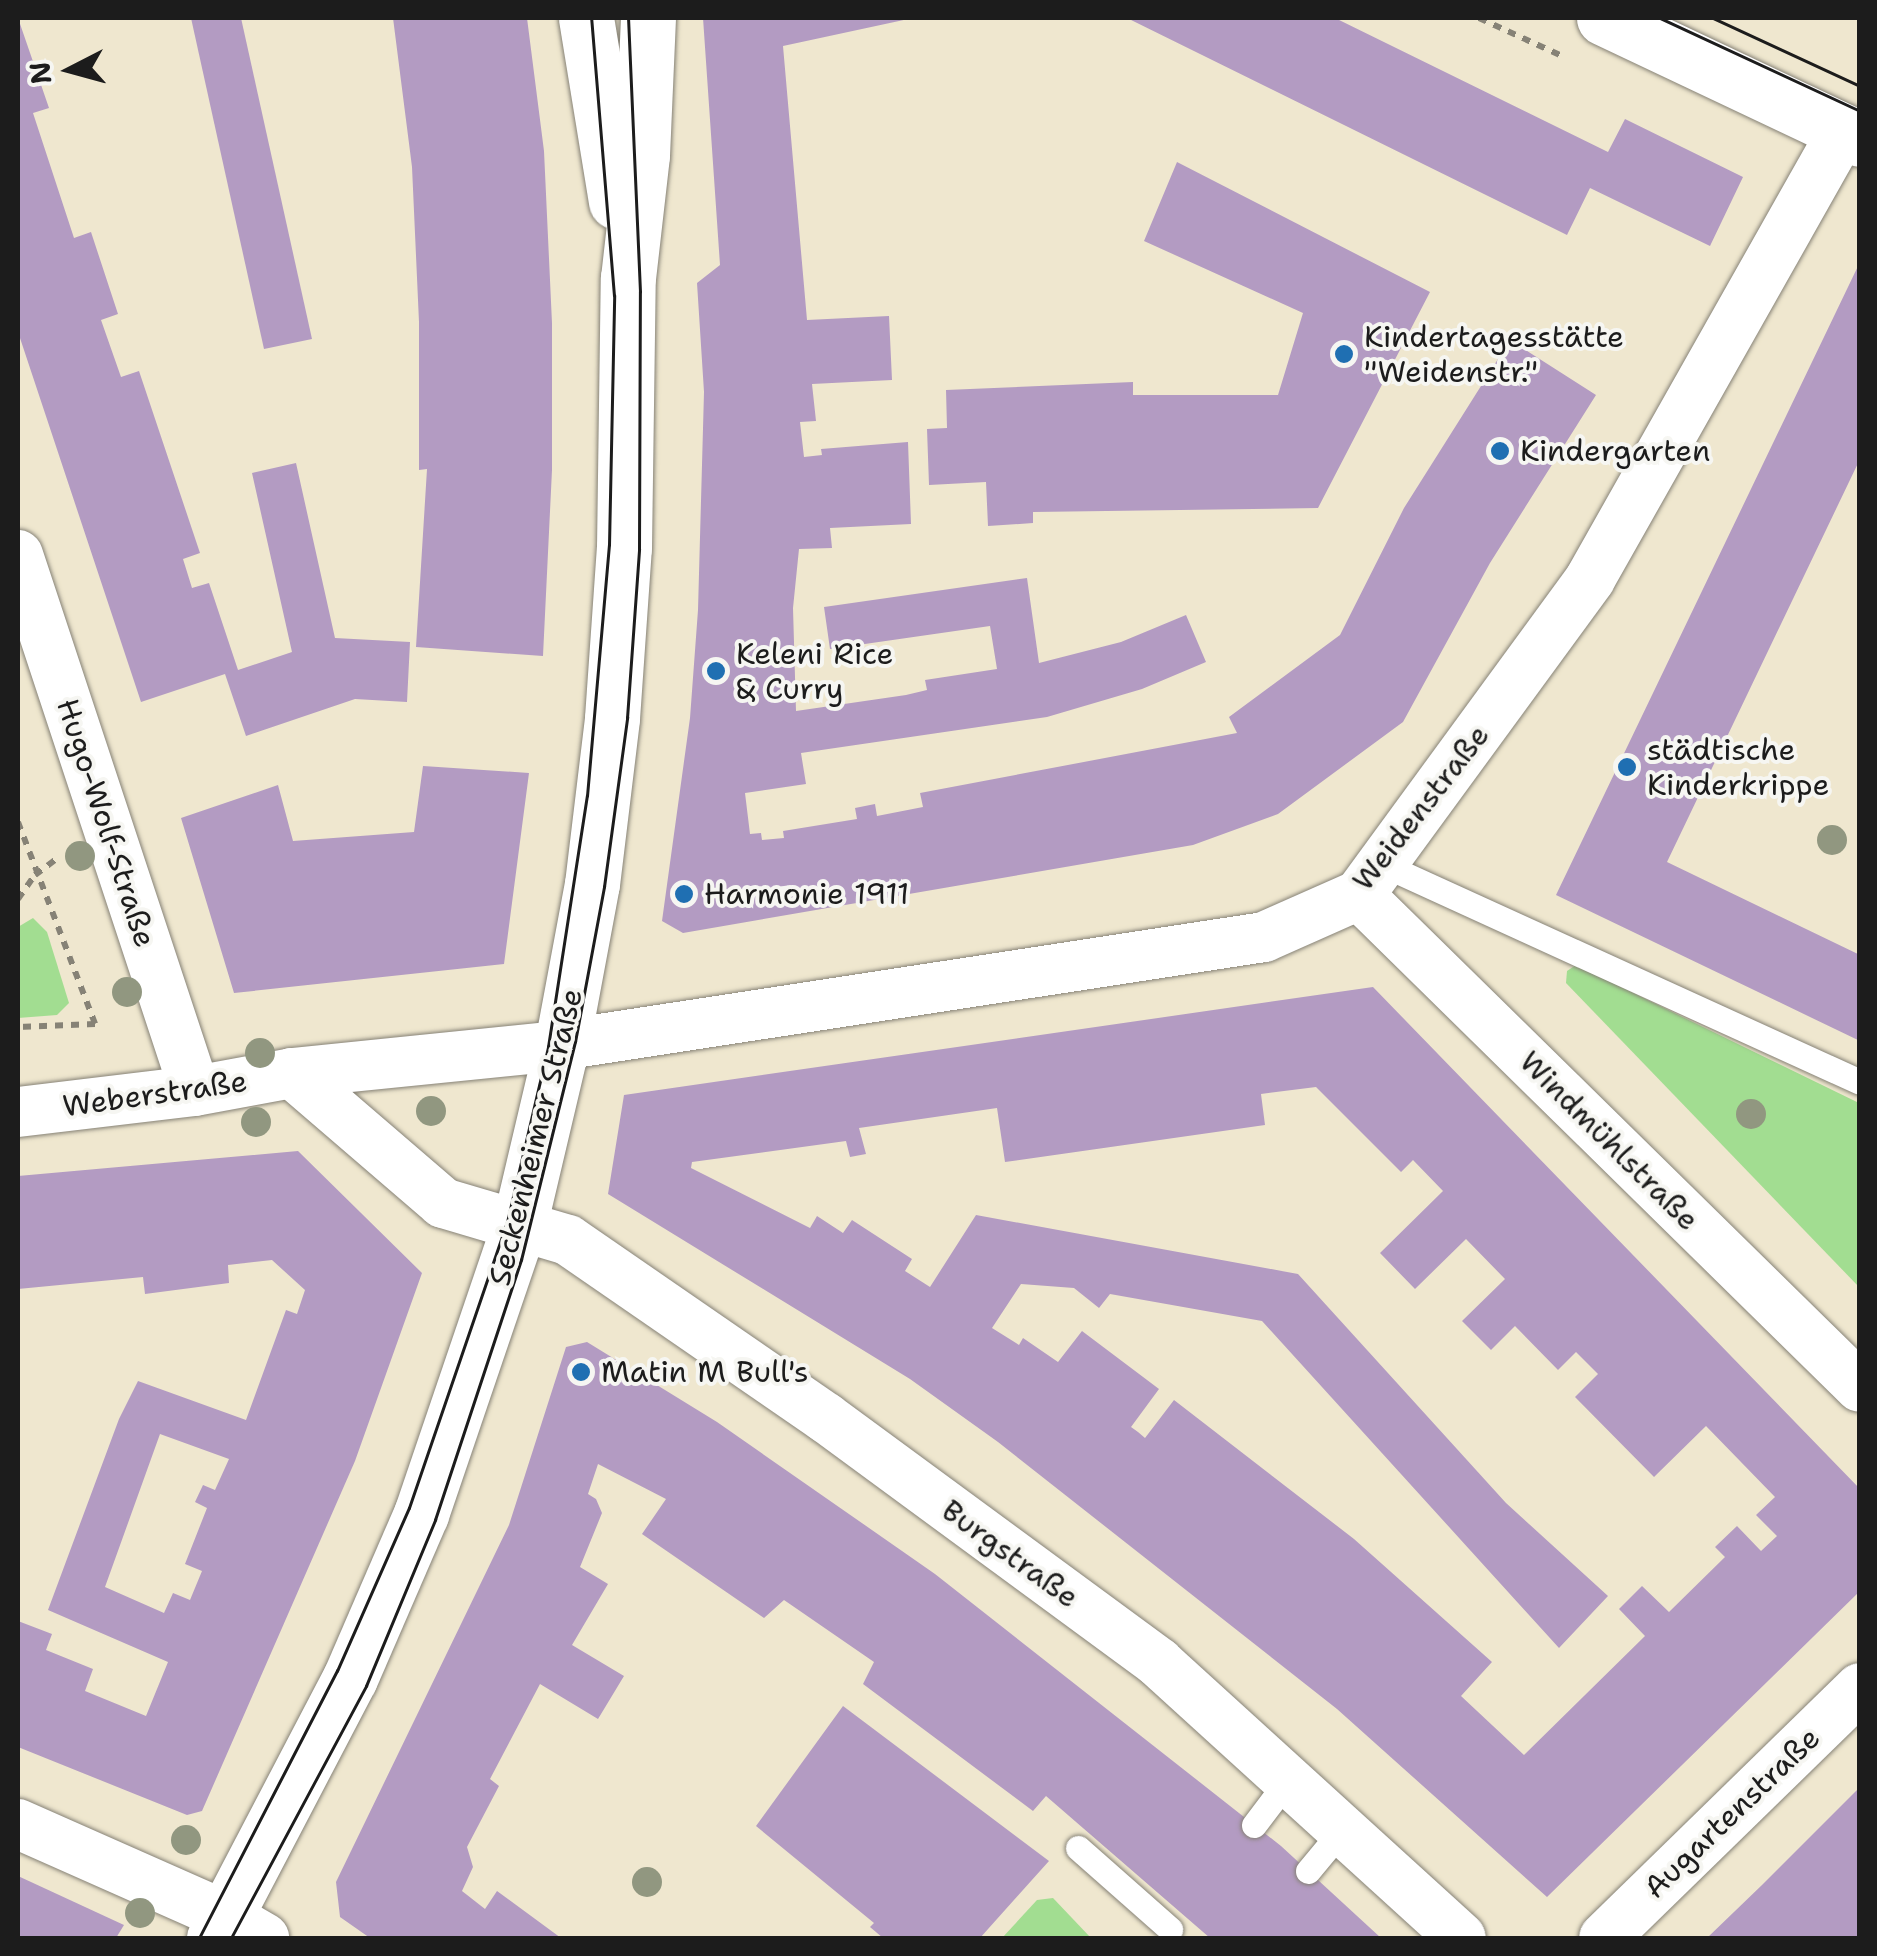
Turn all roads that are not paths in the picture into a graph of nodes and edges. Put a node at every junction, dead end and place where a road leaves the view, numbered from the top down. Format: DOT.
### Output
graph roads {
  1 [pos="586,18"];
  2 [pos="648,18"];
  3 [pos="1604,18"];
  4 [pos="1854,126"];
  5 [pos="628,278"];
  6 [pos="18,555"];
  7 [pos="1371,880"];
  8 [pos="562,1044"];
  9 [pos="292,1073"];
  10 [pos="1860,1082"];
  11 [pos="195,1091"];
  12 [pos="18,1112"];
  13 [pos="519,1226"];
  14 [pos="1860,1387"];
  15 [pos="1860,1688"];
  16 [pos="1288,1780"];
  17 [pos="18,1824"];
  18 [pos="1254,1825"];
  19 [pos="1342,1830"];
  20 [pos="1078,1848"];
  21 [pos="1308,1871"];
  22 [pos="1172,1928"];
  23 [pos="236,1931"];
  24 [pos="1461,1938"];
  25 [pos="1604,1938"];
  1 -- 5 [label="street, Seckenheimer Straße"];
  2 -- 5 [label="street, Seckenheimer Straße"];
  3 -- 4 [label="street"];
  4 -- 7 [label="street, Weidenstraße"];
  5 -- 8 [label="street, Seckenheimer Straße"];
  6 -- 11 [label="street, Hugo-Wolf-Straße"];
  7 -- 8 [label="street, Weidenstraße"];
  7 -- 10 [label="lane"];
  7 -- 14 [label="street, Windmühlstraße"];
  8 -- 9 [label="street, Weberstraße"];
  8 -- 13 [label="street, Seckenheimer Straße"];
  9 -- 11 [label="street, Weberstraße"];
  9 -- 13 [label="street"];
  11 -- 12 [label="street, Weberstraße"];
  13 -- 16 [label="street, Burgstraße"];
  13 -- 23 [label="street, Seckenheimer Straße"];
  15 -- 25 [label="street, Augartenstraße"];
  16 -- 18 [label="lane"];
  16 -- 19 [label="street, Burgstraße"];
  17 -- 23 [label="street"];
  19 -- 21 [label="lane"];
  19 -- 24 [label="street, Burgstraße"];
  20 -- 22 [label="lane"];
}
